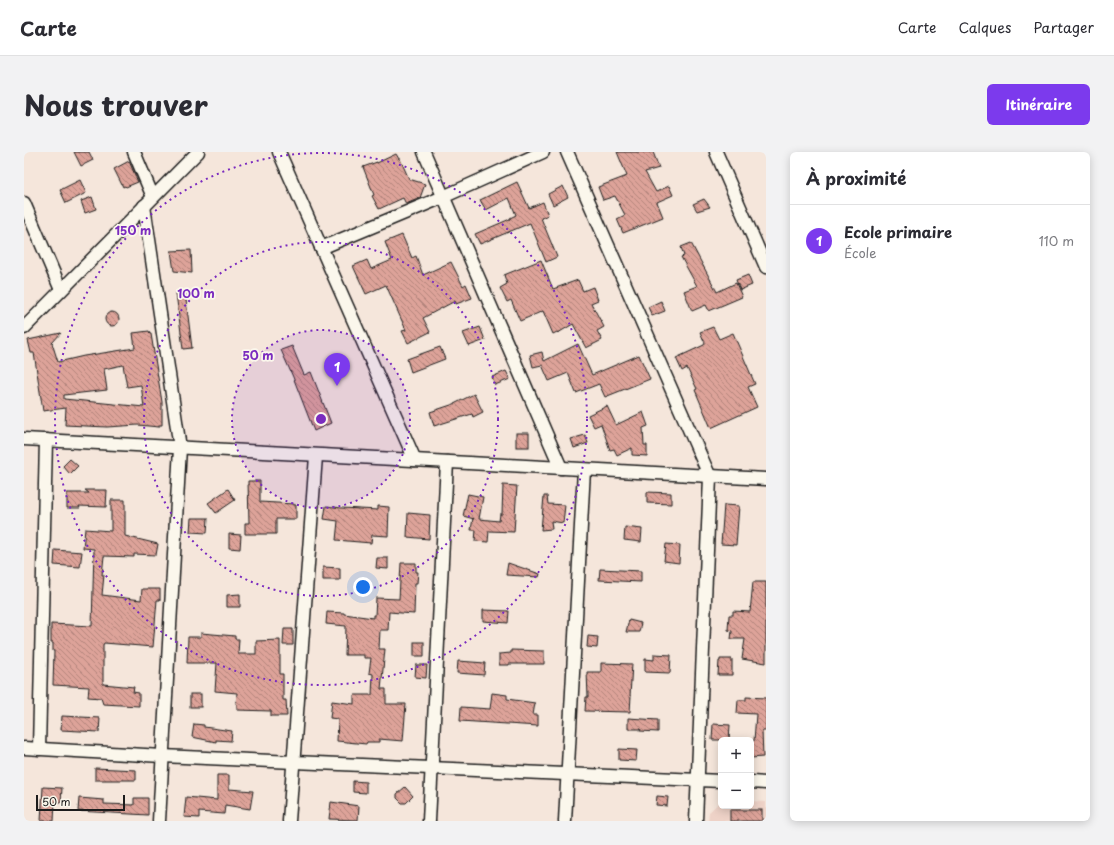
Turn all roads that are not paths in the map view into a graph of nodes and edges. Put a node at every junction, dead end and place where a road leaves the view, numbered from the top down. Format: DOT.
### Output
graph roads {
  1 [pos="134,152"];
  2 [pos="198,152"];
  3 [pos="278,152"];
  4 [pos="424,152"];
  5 [pos="543,152"];
  6 [pos="567,152"];
  7 [pos="716,152"];
  8 [pos="153,197"];
  9 [pos="443,197"];
  10 [pos="24,203"];
  11 [pos="144,206"];
  12 [pos="321,248"];
  13 [pos="766,267"];
  14 [pos="61,290"];
  15 [pos="24,328"];
  16 [pos="24,439"];
  17 [pos="46,440"];
  18 [pos="180,448"];
  19 [pos="316,456"];
  20 [pos="415,460"];
  21 [pos="447,462"];
  22 [pos="561,468"];
  23 [pos="584,470"];
  24 [pos="710,476"];
  25 [pos="766,479"];
  26 [pos="24,748"];
  27 [pos="39,749"];
  28 [pos="162,756"];
  29 [pos="293,762"];
  30 [pos="431,768"];
  31 [pos="568,775"];
  32 [pos="698,780"];
  33 [pos="718,781"];
  34 [pos="754,782"];
  35 [pos="766,783"];
  36 [pos="159,821"];
  37 [pos="289,821"];
  38 [pos="429,821"];
  39 [pos="565,821"];
  40 [pos="696,821"];
  1 -- 8 [label="street"];
  2 -- 8 [label="street"];
  3 -- 12 [label="street"];
  4 -- 9 [label="street"];
  5 -- 9 [label="street"];
  6 -- 24 [label="street"];
  7 -- 13 [label="street"];
  8 -- 11 [label="street"];
  9 -- 12 [label="street"];
  9 -- 22 [label="street"];
  10 -- 14 [label="street"];
  11 -- 14 [label="street"];
  11 -- 18 [label="street"];
  12 -- 20 [label="street"];
  14 -- 15 [label="street"];
  16 -- 17 [label="street"];
  17 -- 18 [label="street"];
  17 -- 27 [label="street"];
  18 -- 19 [label="street"];
  18 -- 28 [label="street"];
  19 -- 20 [label="street"];
  19 -- 29 [label="street"];
  20 -- 21 [label="street"];
  21 -- 22 [label="street"];
  21 -- 30 [label="street"];
  22 -- 23 [label="street"];
  23 -- 24 [label="street"];
  23 -- 31 [label="street"];
  24 -- 25 [label="street"];
  24 -- 32 [label="street"];
  26 -- 27 [label="street"];
  27 -- 28 [label="street"];
  28 -- 29 [label="street"];
  28 -- 36 [label="street"];
  29 -- 30 [label="street"];
  29 -- 37 [label="street"];
  30 -- 31 [label="street"];
  30 -- 38 [label="street"];
  31 -- 32 [label="street"];
  31 -- 39 [label="street"];
  32 -- 33 [label="street"];
  32 -- 40 [label="street"];
  34 -- 35 [label="street"];
}
